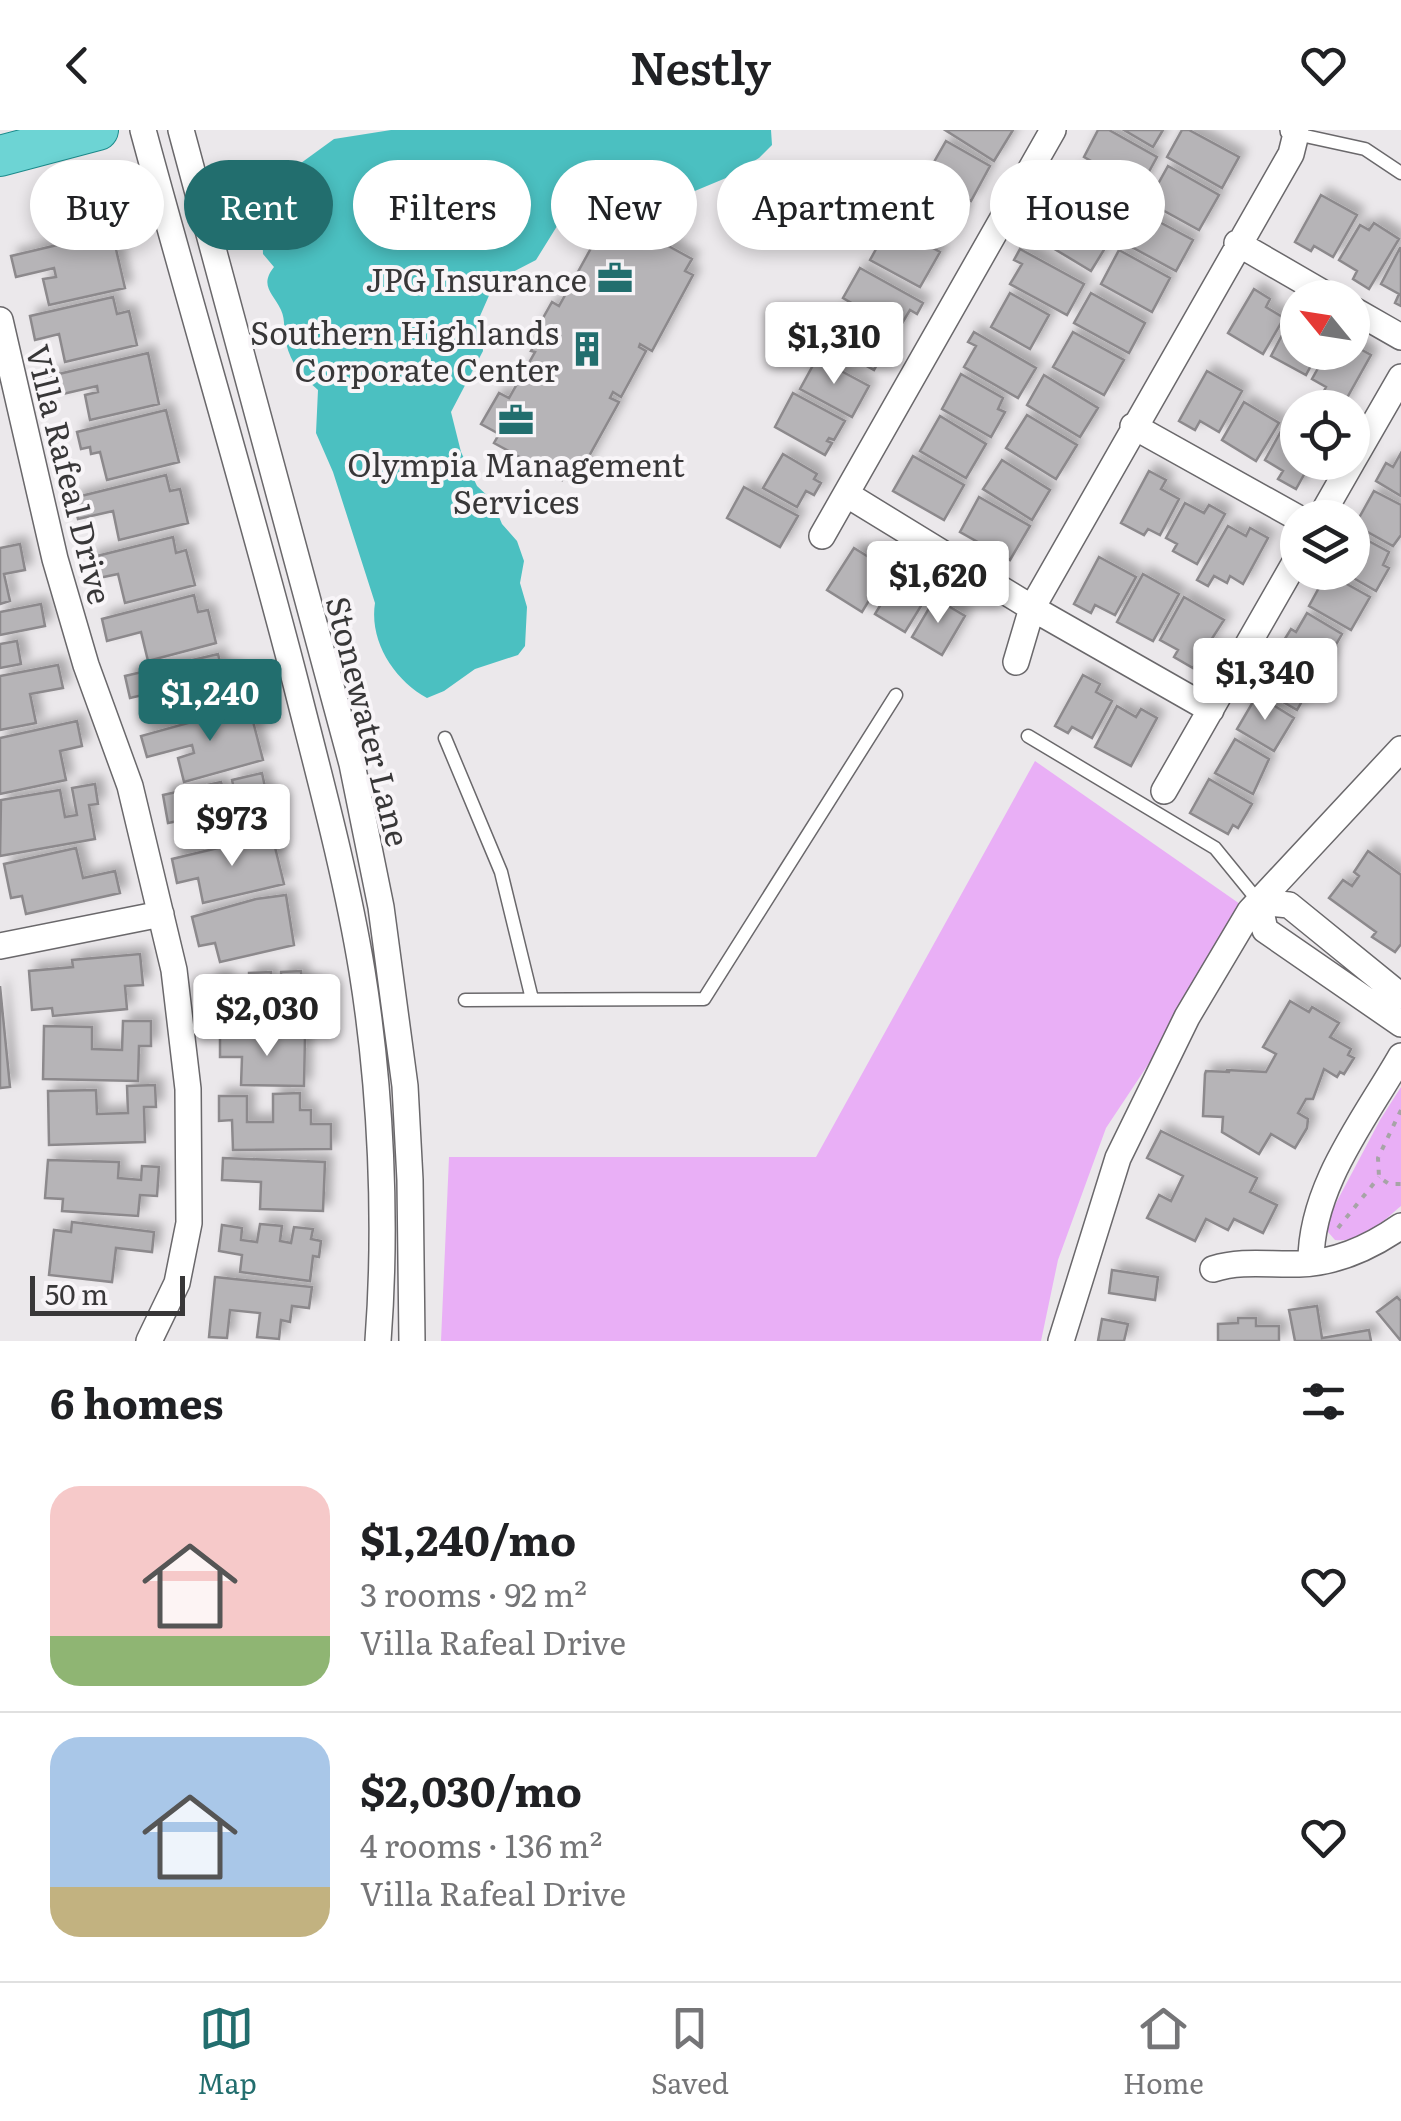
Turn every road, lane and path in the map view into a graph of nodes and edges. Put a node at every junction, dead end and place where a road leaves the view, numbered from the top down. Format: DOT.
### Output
graph roads {
  1 [pos="98,130"];
  2 [pos="143,130"];
  3 [pos="181,130"];
  4 [pos="1052,130"];
  5 [pos="1294,132"];
  6 [pos="0,156"];
  7 [pos="1401,173"];
  8 [pos="1237,243"];
  9 [pos="1301,280"];
  10 [pos="1370,319"];
  11 [pos="0,320"];
  12 [pos="1401,336"];
  13 [pos="1401,377"];
  14 [pos="8,391"];
  15 [pos="1133,426"];
  16 [pos="1370,431"];
  17 [pos="846,494"];
  18 [pos="1280,508"];
  19 [pos="822,536"];
  20 [pos="1280,589"];
  21 [pos="1032,608"];
  22 [pos="1016,662"];
  23 [pos="896,694"];
  24 [pos="1210,710"];
  25 [pos="1028,736"];
  26 [pos="445,738"];
  27 [pos="1401,749"];
  28 [pos="352,764"];
  29 [pos="318,773"];
  30 [pos="1164,791"];
  31 [pos="1259,902"];
  32 [pos="160,914"];
  33 [pos="0,946"];
  34 [pos="1360,963"];
  35 [pos="1343,986"];
  36 [pos="1401,996"];
  37 [pos="532,999"];
  38 [pos="465,1000"];
  39 [pos="1401,1024"];
  40 [pos="1401,1056"];
  41 [pos="1401,1110"];
  42 [pos="1379,1177"];
  43 [pos="1401,1184"];
  44 [pos="1401,1226"];
  45 [pos="1311,1263"];
  46 [pos="1213,1269"];
  47 [pos="149,1341"];
  48 [pos="378,1341"];
  49 [pos="412,1341"];
  50 [pos="1061,1341"];
  1 -- 6 [label="main road"];
  2 -- 29 [label="street, Stonewater Lane"];
  3 -- 28 [label="street, Stonewater Lane"];
  4 -- 17 [label="street"];
  5 -- 7 [label="lane"];
  5 -- 8 [label="street"];
  8 -- 9 [label="street"];
  8 -- 15 [label="street"];
  10 -- 12 [label="street"];
  11 -- 14 [label="street, Villa Rafeal Drive"];
  13 -- 16 [label="street"];
  14 -- 32 [label="street, Villa Rafeal Drive"];
  15 -- 18 [label="street"];
  15 -- 21 [label="street"];
  17 -- 19 [label="street"];
  17 -- 21 [label="street"];
  20 -- 24 [label="street"];
  21 -- 22 [label="street"];
  21 -- 24 [label="street"];
  23 -- 37 [label="lane"];
  24 -- 30 [label="street"];
  25 -- 31 [label="lane"];
  26 -- 37 [label="lane"];
  27 -- 31 [label="street"];
  28 -- 29 [label="lane"];
  28 -- 49 [label="street, Stonewater Lane"];
  29 -- 48 [label="street, Stonewater Lane"];
  31 -- 34 [label="street"];
  31 -- 35 [label="street"];
  31 -- 50 [label="street"];
  32 -- 33 [label="street"];
  32 -- 47 [label="street, Villa Rafeal Drive"];
  34 -- 35 [label="street"];
  34 -- 36 [label="street"];
  35 -- 39 [label="street"];
  37 -- 38 [label="lane"];
  40 -- 45 [label="street"];
  41 -- 42 [label="path"];
  42 -- 43 [label="path"];
  42 -- 45 [label="path"];
  44 -- 45 [label="street"];
  45 -- 46 [label="street"];
}
